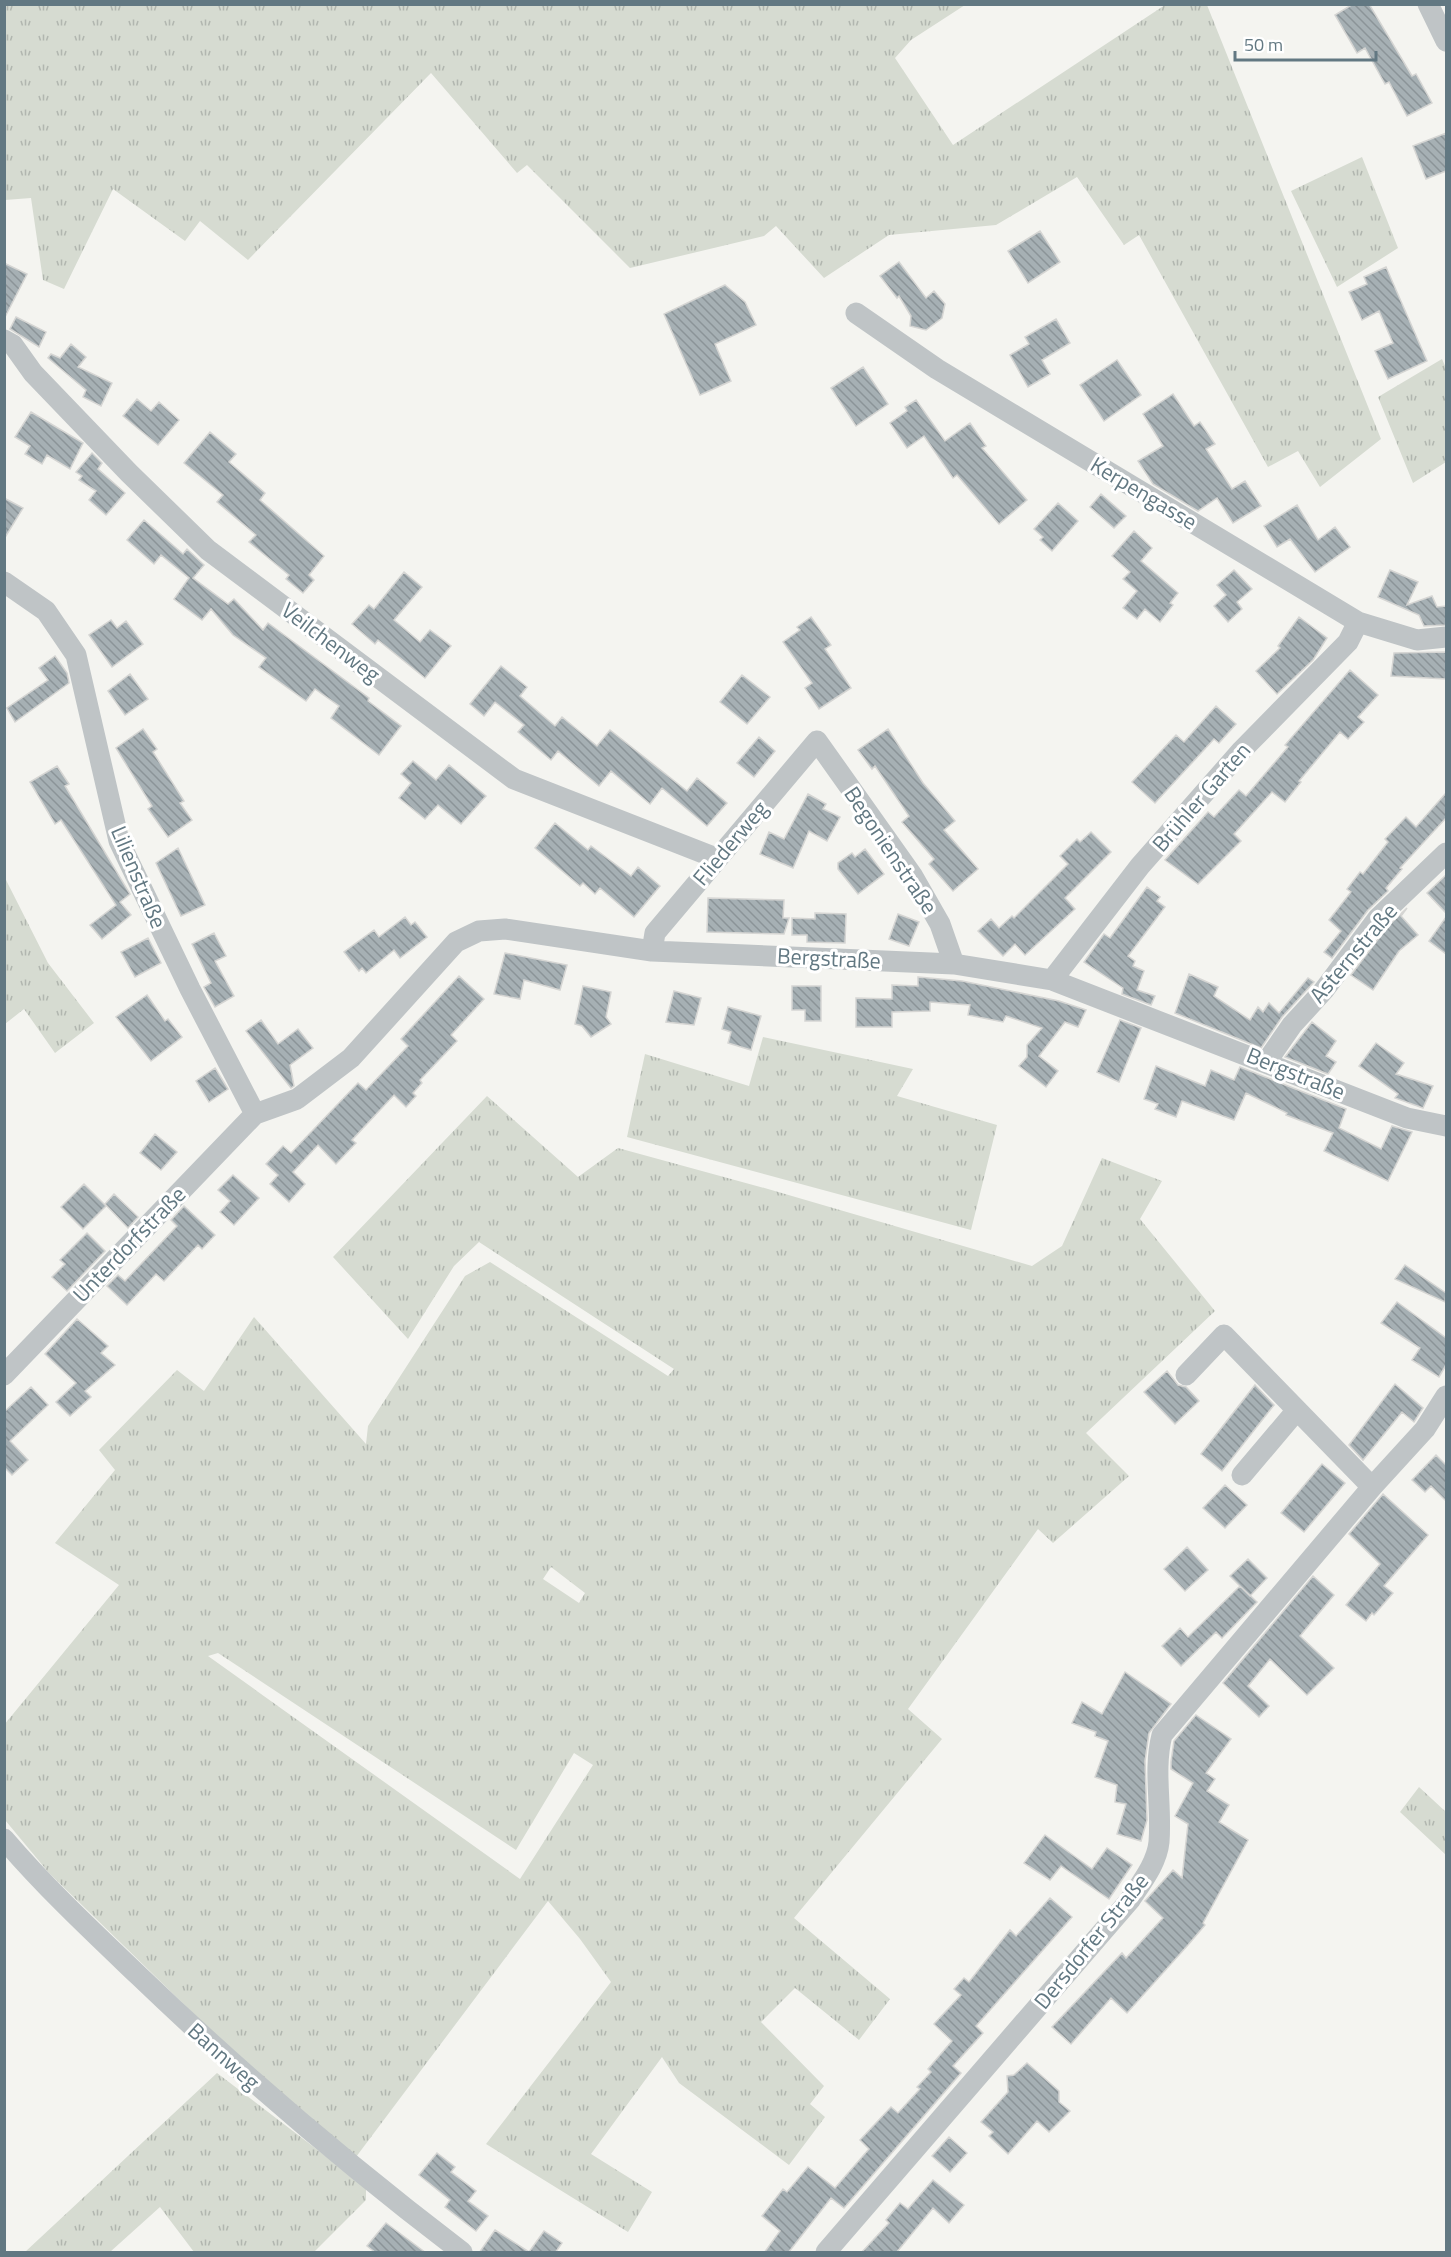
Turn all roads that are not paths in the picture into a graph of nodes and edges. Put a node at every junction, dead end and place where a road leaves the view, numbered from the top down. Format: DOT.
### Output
graph roads {
  1 [pos="1428,4"];
  2 [pos="1446,41"];
  3 [pos="856,314"];
  4 [pos="4,340"];
  5 [pos="4,582"];
  6 [pos="1358,622"];
  7 [pos="1446,637"];
  8 [pos="817,741"];
  9 [pos="1446,853"];
  10 [pos="716,858"];
  11 [pos="652,951"];
  12 [pos="954,964"];
  13 [pos="1052,980"];
  14 [pos="1267,1061"];
  15 [pos="255,1114"];
  16 [pos="1446,1126"];
  17 [pos="4,1375"];
  18 [pos="1186,1375"];
  19 [pos="1446,1396"];
  20 [pos="1297,1410"];
  21 [pos="1242,1475"];
  22 [pos="1372,1487"];
  23 [pos="4,1839"];
  24 [pos="462,2253"];
  25 [pos="826,2253"];
  1 -- 2 [label="street"];
  3 -- 6 [label="street, Kerpengasse"];
  4 -- 10 [label="street, Veilchenweg"];
  5 -- 15 [label="street, Lilienstraße"];
  6 -- 7 [label="street, Kerpengasse"];
  6 -- 13 [label="street, Brühler Garten"];
  8 -- 10 [label="street, Fliederweg"];
  8 -- 12 [label="street, Begonienstraße"];
  9 -- 14 [label="street, Asternstraße"];
  10 -- 11 [label="street, Fliederweg"];
  11 -- 12 [label="street, Bergstraße"];
  11 -- 15 [label="street, Bergstraße"];
  12 -- 13 [label="street, Bergstraße"];
  13 -- 14 [label="street, Bergstraße"];
  14 -- 16 [label="street, Bergstraße"];
  15 -- 17 [label="street, Unterdorfstraße"];
  18 -- 20 [label="street"];
  19 -- 22 [label="street, Dersdorfer Straße"];
  20 -- 21 [label="street"];
  20 -- 22 [label="street"];
  22 -- 25 [label="street, Dersdorfer Straße"];
  23 -- 24 [label="street, Bannweg"];
}
